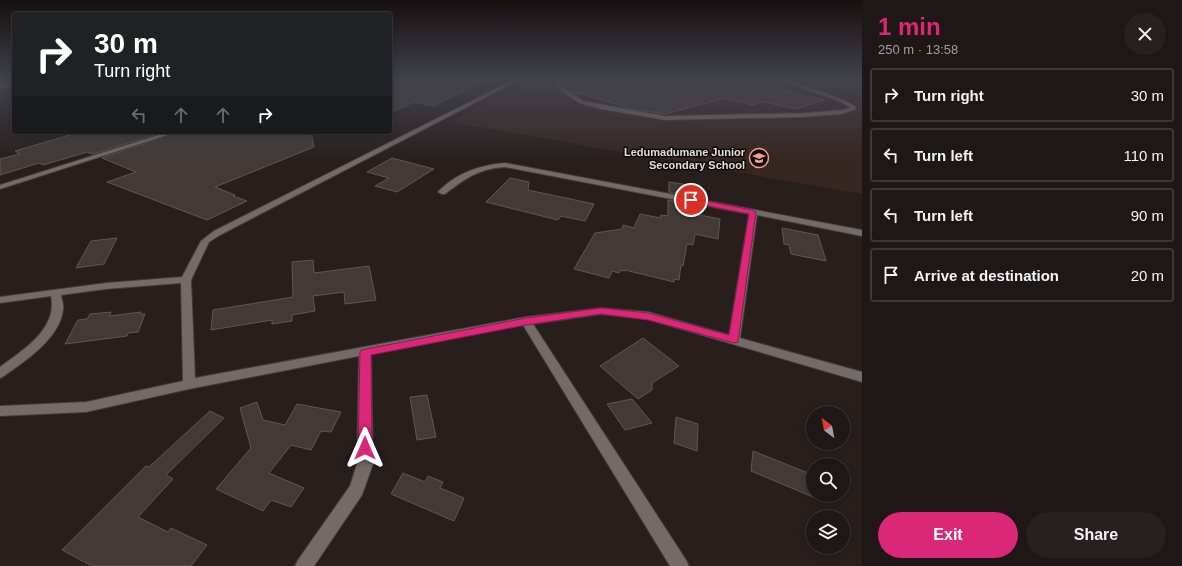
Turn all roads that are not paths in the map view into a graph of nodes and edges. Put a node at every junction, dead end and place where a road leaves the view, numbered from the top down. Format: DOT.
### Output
graph roads {
  1 [pos="464,106"];
  2 [pos="599,106"];
  3 [pos="853,106"];
  4 [pos="168,134"];
  5 [pos="0,187"];
  6 [pos="442,192"];
  7 [pos="752,212"];
  8 [pos="862,234"];
  9 [pos="186,280"];
  10 [pos="55,293"];
  11 [pos="0,300"];
  12 [pos="526,322"];
  13 [pos="734,340"];
  14 [pos="365,352"];
  15 [pos="0,373"];
  16 [pos="862,377"];
  17 [pos="189,384"];
  18 [pos="0,411"];
  19 [pos="304,566"];
  20 [pos="680,566"];
  1 -- 9 [label="street"];
  2 -- 3 [label="street"];
  4 -- 5 [label="street"];
  6 -- 7 [label="street"];
  7 -- 8 [label="street"];
  7 -- 13 [label="street"];
  9 -- 10 [label="street"];
  9 -- 17 [label="street"];
  10 -- 11 [label="street"];
  10 -- 15 [label="street"];
  12 -- 13 [label="street"];
  12 -- 14 [label="street"];
  12 -- 20 [label="street"];
  13 -- 16 [label="street"];
  14 -- 17 [label="street"];
  14 -- 19 [label="street"];
  17 -- 18 [label="street"];
}
